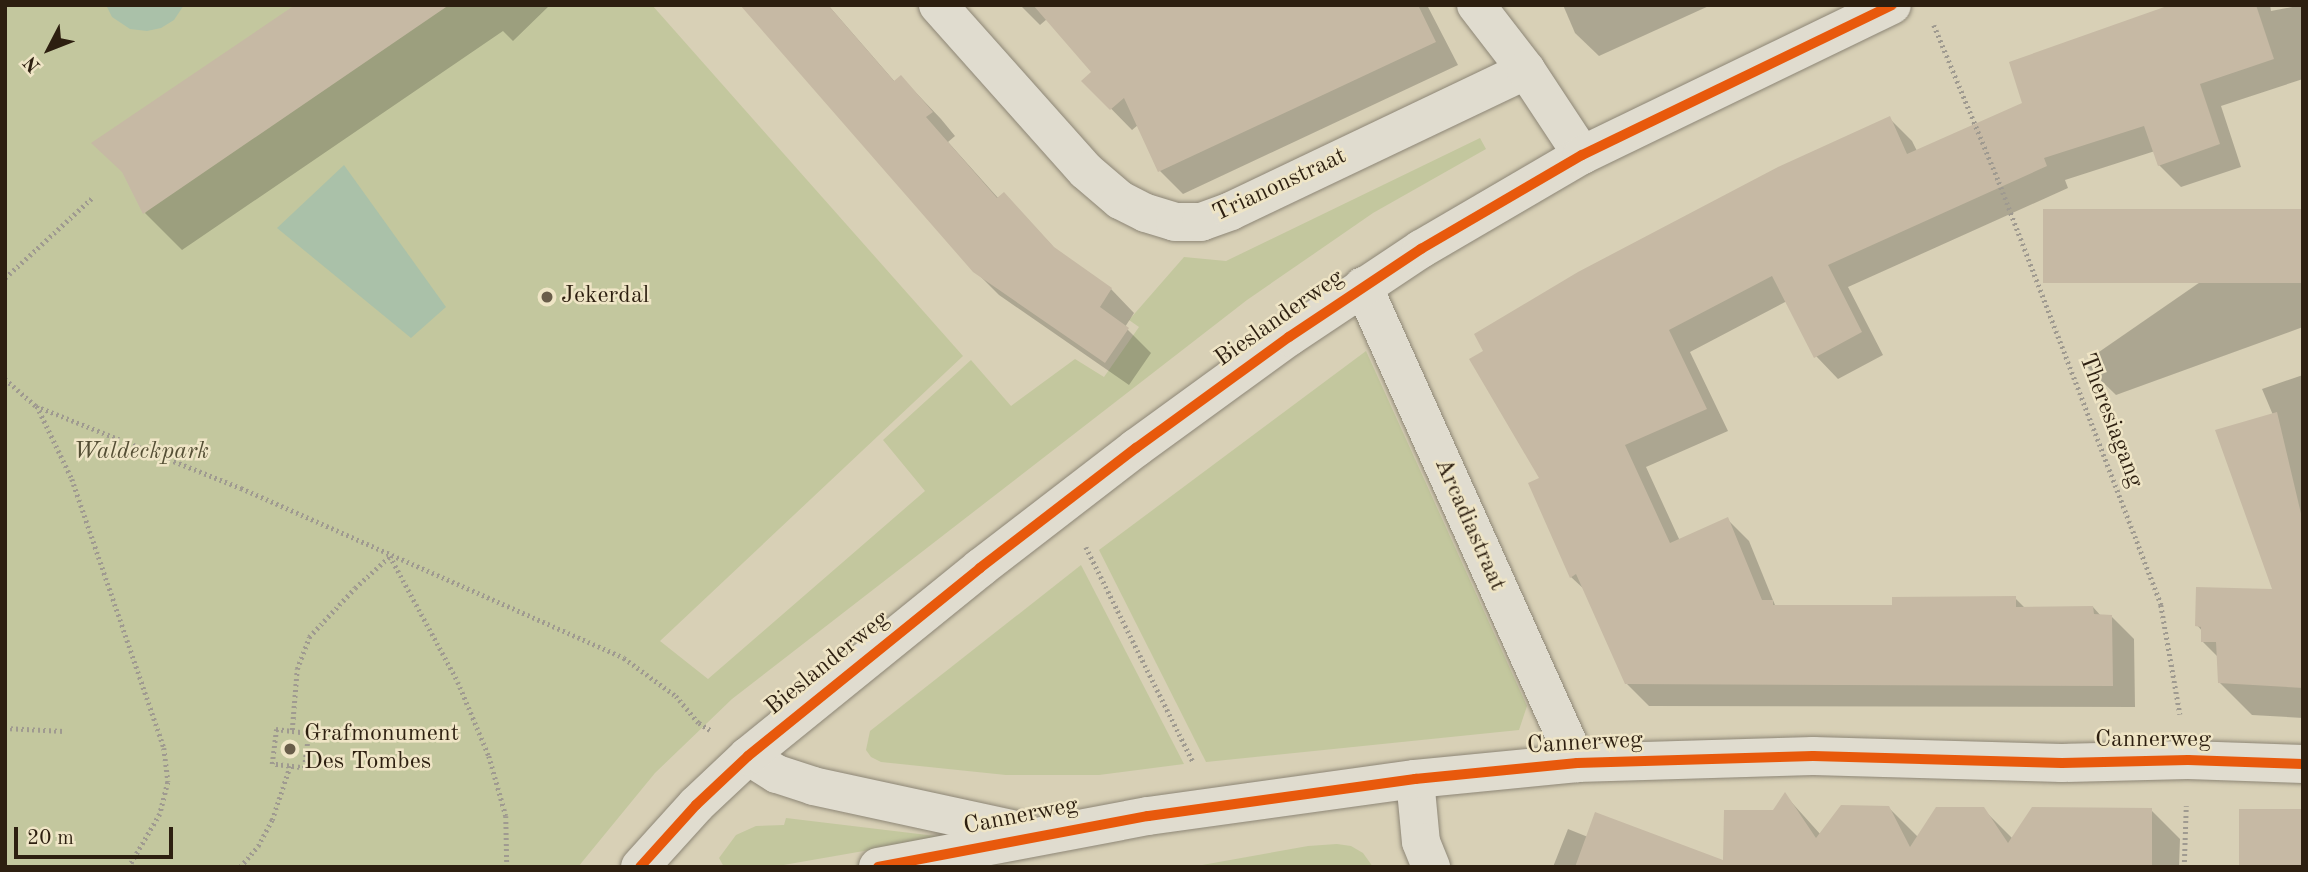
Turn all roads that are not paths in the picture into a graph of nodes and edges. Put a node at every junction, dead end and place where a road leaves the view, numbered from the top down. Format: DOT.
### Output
graph roads {
  1 [pos="938,5"];
  2 [pos="1476,5"];
  3 [pos="1892,5"];
  4 [pos="1525,70"];
  5 [pos="1582,155"];
  6 [pos="1363,286"];
  7 [pos="748,756"];
  8 [pos="1577,763"];
  9 [pos="2303,764"];
  10 [pos="1415,779"];
  11 [pos="1037,835"];
  12 [pos="640,867"];
  13 [pos="878,867"];
  14 [pos="1431,867"];
  1 -- 4 [label="street, Trianonstraat"];
  2 -- 4 [label="street"];
  3 -- 5 [label="street, Bieslanderweg"];
  4 -- 5 [label="street"];
  5 -- 6 [label="street, Bieslanderweg"];
  6 -- 7 [label="street, Bieslanderweg"];
  6 -- 8 [label="street, Arcadiastraat"];
  7 -- 11 [label="street, Cannerweg"];
  7 -- 12 [label="street"];
  8 -- 9 [label="street, Cannerweg"];
  8 -- 10 [label="street, Cannerweg"];
  10 -- 11 [label="street, Cannerweg"];
  10 -- 14 [label="street"];
  11 -- 13 [label="street, Cannerweg"];
}
